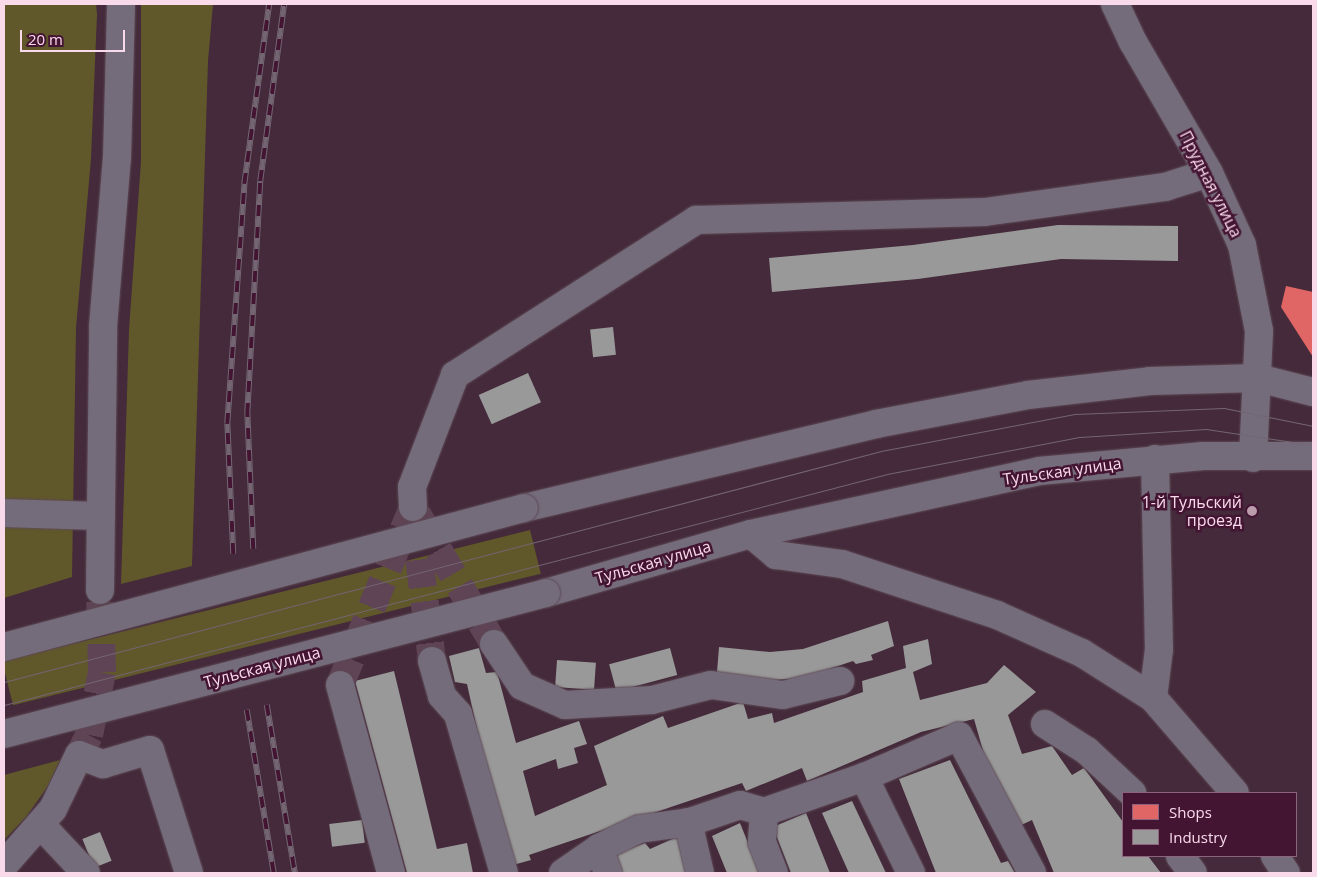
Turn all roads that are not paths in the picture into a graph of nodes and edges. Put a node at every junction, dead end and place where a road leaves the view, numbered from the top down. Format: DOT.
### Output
graph roads {
  1 [pos="121,4"];
  2 [pos="1115,4"];
  3 [pos="1209,173"];
  4 [pos="1258,378"];
  5 [pos="1313,392"];
  6 [pos="1313,456"];
  7 [pos="1253,458"];
  8 [pos="1155,459"];
  9 [pos="413,507"];
  10 [pos="4,513"];
  11 [pos="101,516"];
  12 [pos="751,534"];
  13 [pos="100,590"];
  14 [pos="494,644"];
  15 [pos="4,647"];
  16 [pos="432,661"];
  17 [pos="840,681"];
  18 [pos="340,685"];
  19 [pos="1153,698"];
  20 [pos="1045,724"];
  21 [pos="4,734"];
  22 [pos="864,778"];
  23 [pos="1131,792"];
  24 [pos="1234,792"];
  25 [pos="764,812"];
  26 [pos="688,822"];
  27 [pos="40,824"];
  28 [pos="1181,857"];
  29 [pos="1276,857"];
  30 [pos="604,861"];
  31 [pos="4,865"];
  32 [pos="86,873"];
  33 [pos="189,873"];
  34 [pos="391,873"];
  35 [pos="504,873"];
  36 [pos="563,873"];
  37 [pos="700,873"];
  38 [pos="774,873"];
  39 [pos="911,873"];
  40 [pos="1032,873"];
  41 [pos="1193,873"];
  42 [pos="1286,873"];
  1 -- 11 [label="street"];
  2 -- 3 [label="street, Прудная улица"];
  3 -- 4 [label="street, Прудная улица"];
  3 -- 9 [label="street"];
  4 -- 5 [label="street"];
  4 -- 7 [label="street, Прудная улица"];
  4 -- 15 [label="street, bridge"];
  6 -- 7 [label="street, Тульская улица"];
  7 -- 8 [label="street, Тульская улица"];
  8 -- 12 [label="street, Тульская улица"];
  8 -- 19 [label="street"];
  10 -- 11 [label="street"];
  11 -- 13 [label="street"];
  12 -- 19 [label="street"];
  12 -- 21 [label="street, Тульская улица, bridge"];
  14 -- 17 [label="street"];
  16 -- 35 [label="street"];
  18 -- 34 [label="street"];
  19 -- 24 [label="street"];
  20 -- 23 [label="street"];
  22 -- 25 [label="street"];
  22 -- 39 [label="street"];
  22 -- 40 [label="street"];
  25 -- 26 [label="street"];
  25 -- 38 [label="street"];
  26 -- 30 [label="street"];
  26 -- 37 [label="street"];
  27 -- 31 [label="street"];
  27 -- 32 [label="street"];
  27 -- 33 [label="street"];
  28 -- 41 [label="street"];
  29 -- 42 [label="street"];
  30 -- 36 [label="street"];
}
